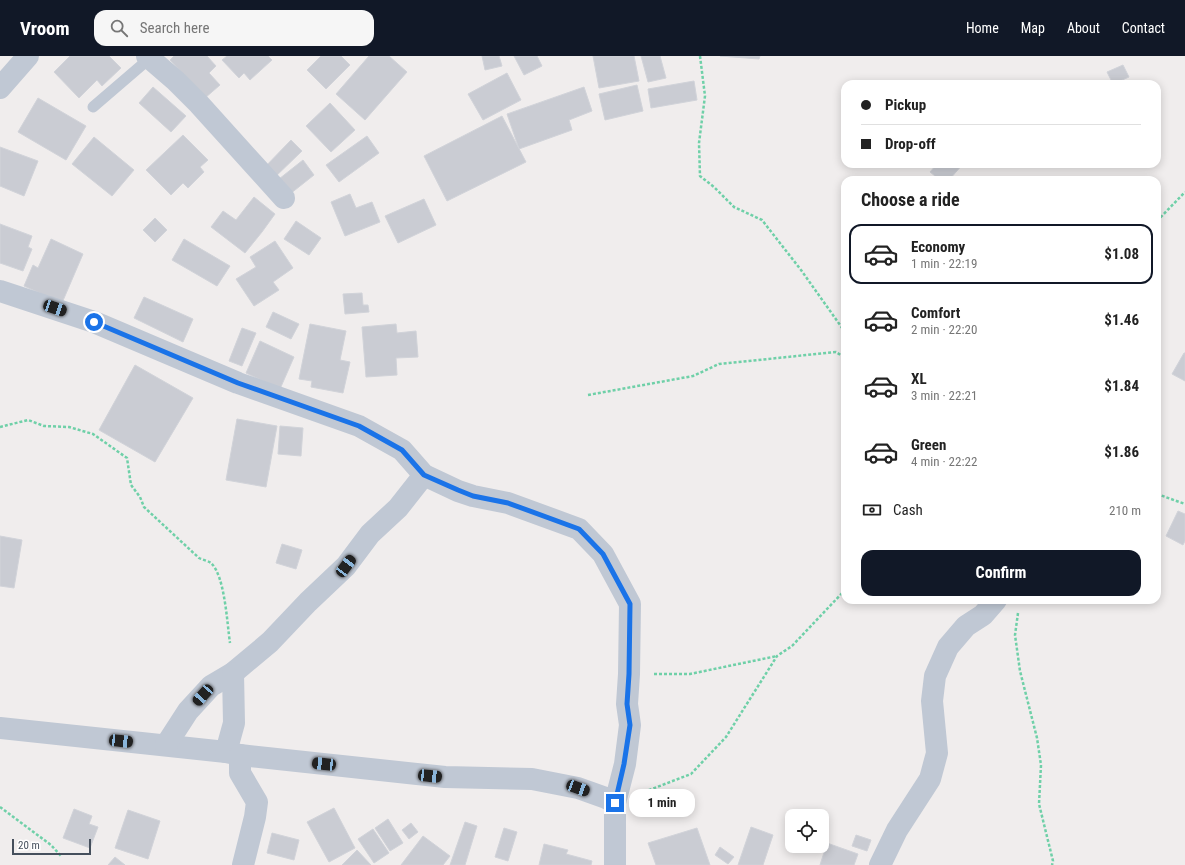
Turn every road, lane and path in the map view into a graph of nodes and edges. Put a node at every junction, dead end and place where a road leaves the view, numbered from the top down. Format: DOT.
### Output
graph roads {
  1 [pos="28,56"];
  2 [pos="700,56"];
  3 [pos="149,57"];
  4 [pos="0,88"];
  5 [pos="93,107"];
  6 [pos="1185,192"];
  7 [pos="284,198"];
  8 [pos="1161,217"];
  9 [pos="0,291"];
  10 [pos="841,326"];
  11 [pos="841,355"];
  12 [pos="588,395"];
  13 [pos="0,427"];
  14 [pos="424,475"];
  15 [pos="1161,495"];
  16 [pos="1185,504"];
  17 [pos="841,594"];
  18 [pos="993,604"];
  19 [pos="1019,607"];
  20 [pos="777,656"];
  21 [pos="233,673"];
  22 [pos="629,674"];
  23 [pos="0,728"];
  24 [pos="166,745"];
  25 [pos="233,753"];
  26 [pos="615,803"];
  27 [pos="0,807"];
  28 [pos="61,856"];
  29 [pos="243,865"];
  30 [pos="615,865"];
  31 [pos="880,865"];
  32 [pos="1052,865"];
  1 -- 4 [label="street"];
  2 -- 10 [label="path"];
  3 -- 5 [label="lane"];
  3 -- 7 [label="street"];
  6 -- 8 [label="path"];
  9 -- 14 [label="street"];
  11 -- 12 [label="path"];
  13 -- 21 [label="path"];
  14 -- 21 [label="street"];
  14 -- 22 [label="street"];
  15 -- 16 [label="path"];
  17 -- 20 [label="path"];
  18 -- 31 [label="street"];
  19 -- 32 [label="path"];
  20 -- 22 [label="path"];
  20 -- 26 [label="path"];
  21 -- 24 [label="street"];
  21 -- 25 [label="street"];
  22 -- 26 [label="street"];
  23 -- 24 [label="street"];
  24 -- 25 [label="street"];
  25 -- 26 [label="street"];
  25 -- 29 [label="street"];
  26 -- 30 [label="street"];
  27 -- 28 [label="path"];
}
